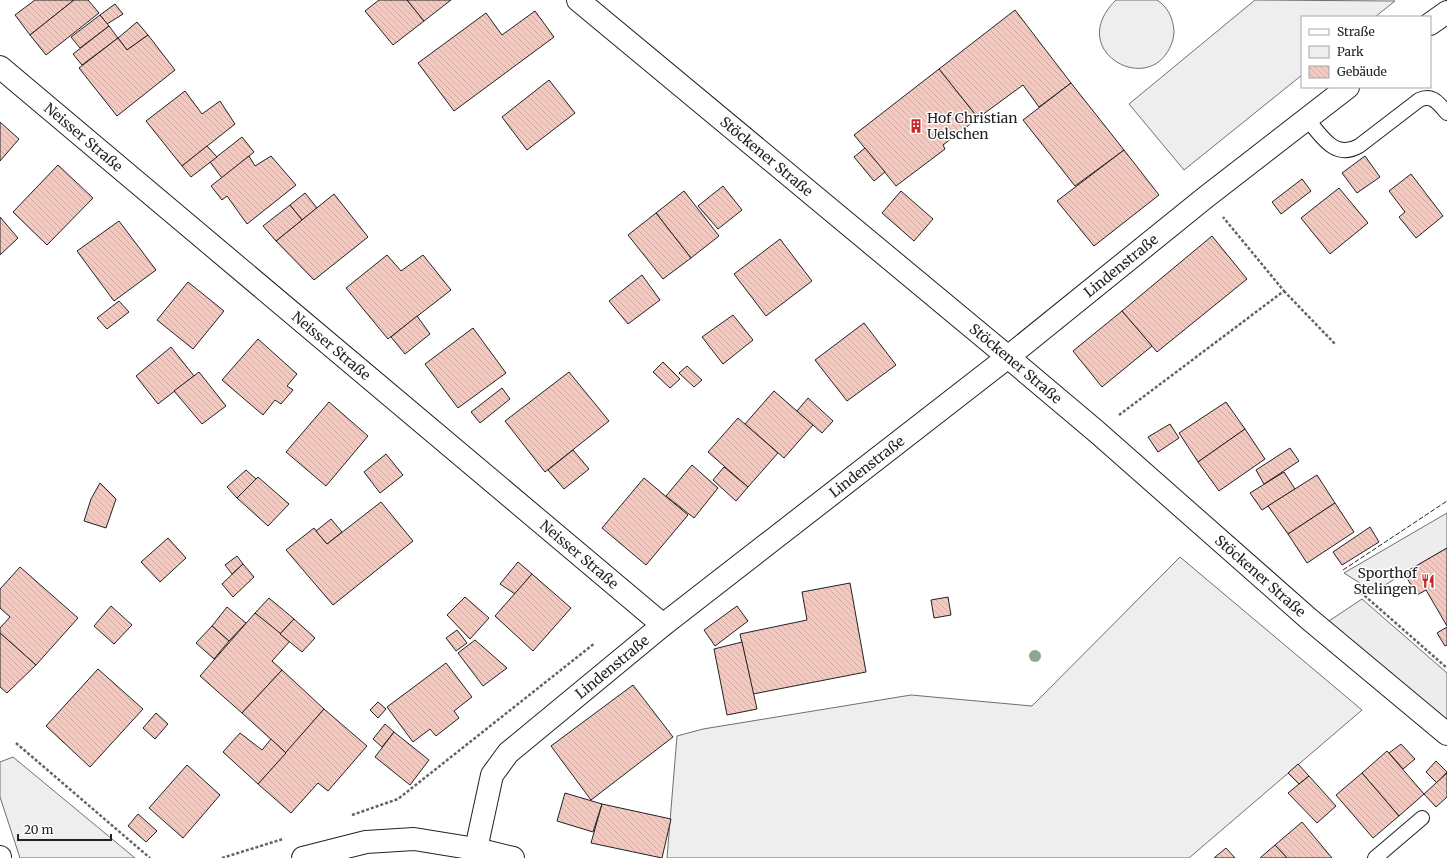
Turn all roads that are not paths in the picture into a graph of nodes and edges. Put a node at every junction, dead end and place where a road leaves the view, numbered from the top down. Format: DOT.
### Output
graph roads {
  1 [pos="578,0"];
  2 [pos="1447,12"];
  3 [pos="1431,23"];
  4 [pos="0,67"];
  5 [pos="1347,88"];
  6 [pos="1447,113"];
  7 [pos="1306,118"];
  8 [pos="1008,357"];
  9 [pos="663,625"];
  10 [pos="1447,734"];
  11 [pos="1422,818"];
  12 [pos="476,849"];
  13 [pos="302,858"];
  14 [pos="513,858"];
  15 [pos="1375,858"];
  1 -- 8 [label="street, Stöckener Straße"];
  2 -- 3 [label="street"];
  4 -- 9 [label="street, Neisser Straße"];
  5 -- 7 [label="street, Lindenstraße"];
  6 -- 7 [label="lane"];
  7 -- 8 [label="street, Lindenstraße"];
  8 -- 9 [label="street, Lindenstraße"];
  8 -- 10 [label="street, Stöckener Straße"];
  9 -- 12 [label="street, Lindenstraße"];
  11 -- 15 [label="lane"];
  12 -- 13 [label="street"];
  12 -- 14 [label="street"];
}
